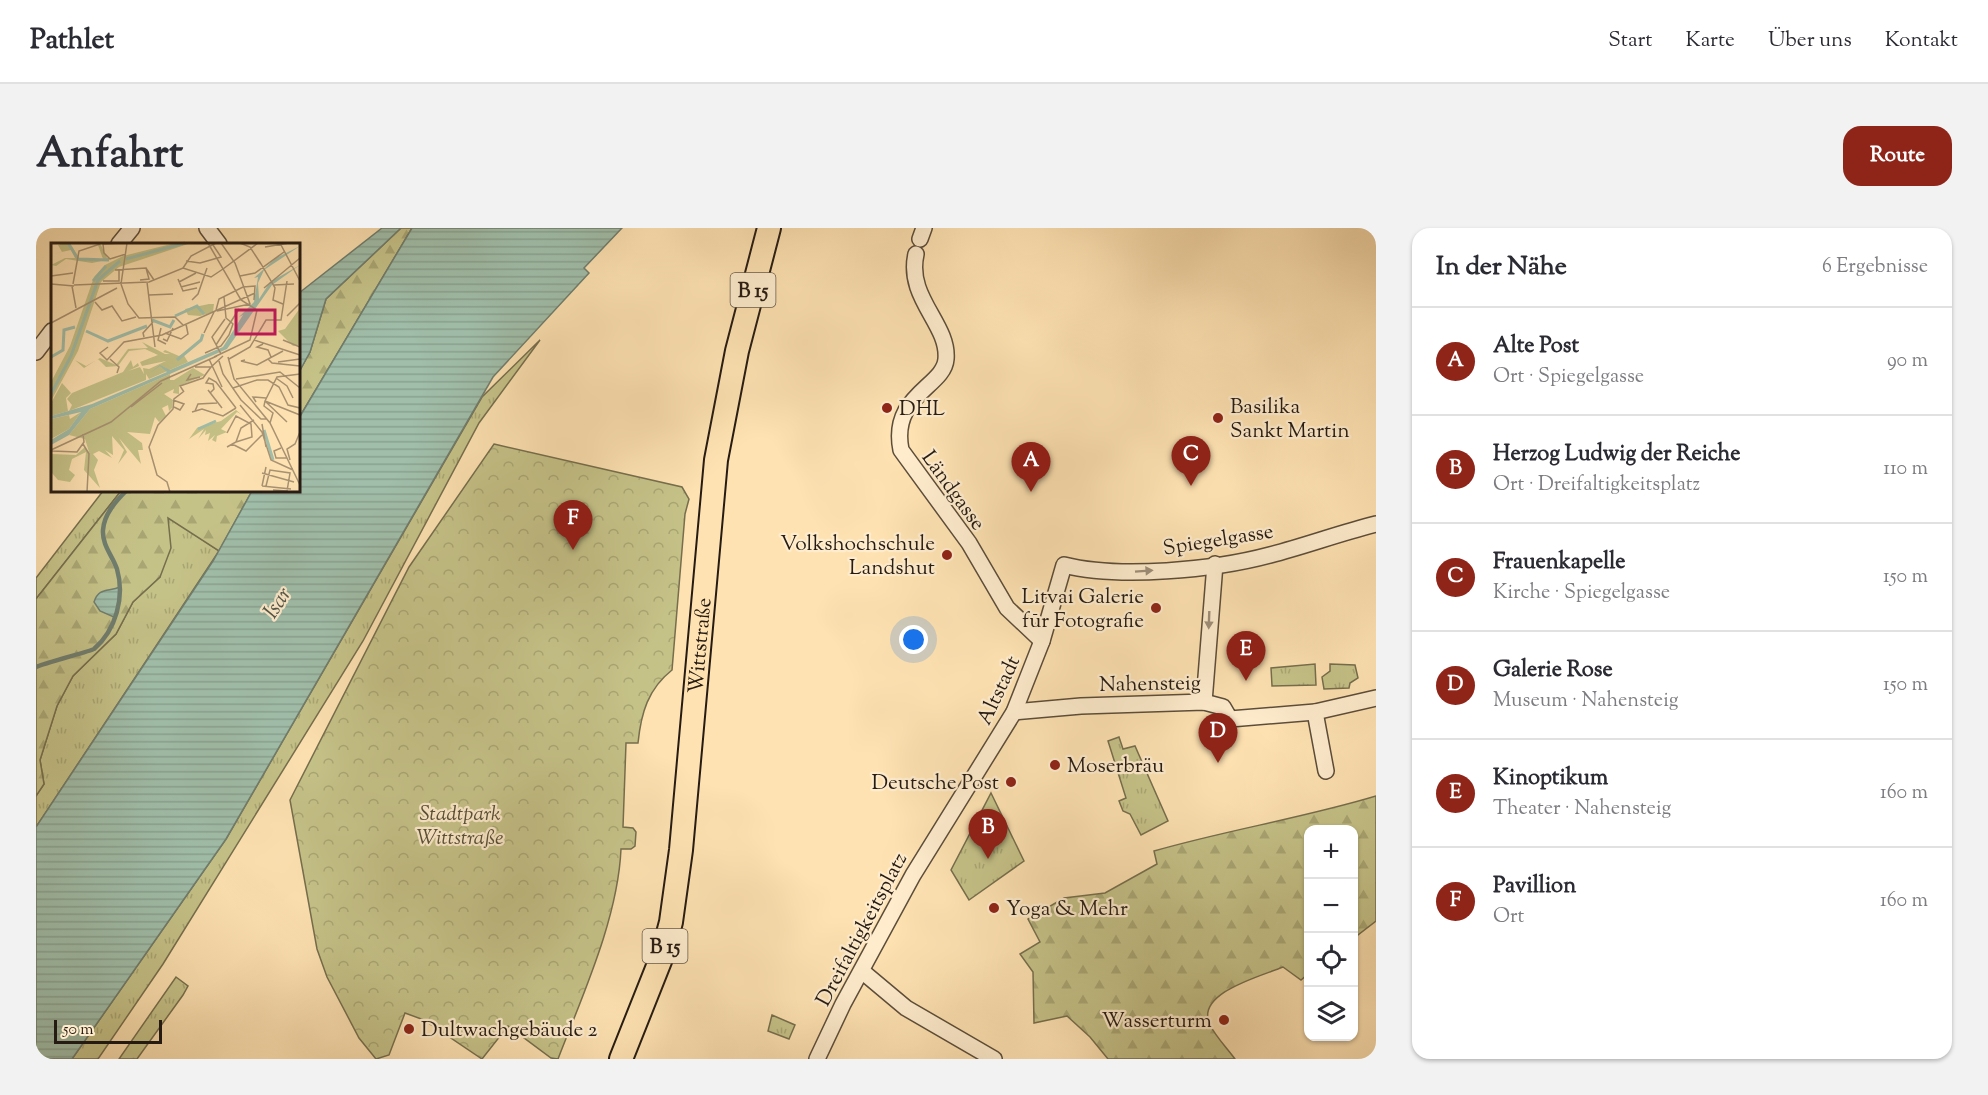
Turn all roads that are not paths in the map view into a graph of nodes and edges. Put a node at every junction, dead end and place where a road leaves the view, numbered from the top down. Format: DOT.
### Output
graph roads {
  1 [pos="132,228"];
  2 [pos="207,228"];
  3 [pos="769,228"];
  4 [pos="920,240"];
  5 [pos="120,243"];
  6 [pos="218,243"];
  7 [pos="51,332"];
  8 [pos="36,352"];
  9 [pos="1376,524"];
  10 [pos="1215,564"];
  11 [pos="1064,565"];
  12 [pos="1042,640"];
  13 [pos="1376,699"];
  14 [pos="1204,702"];
  15 [pos="1014,712"];
  16 [pos="1315,712"];
  17 [pos="1326,771"];
  18 [pos="946,821"];
  19 [pos="862,972"];
  20 [pos="621,1059"];
  21 [pos="817,1059"];
  22 [pos="994,1059"];
  1 -- 5 [label="street"];
  2 -- 6 [label="street"];
  3 -- 20 [label="main road, Wittstraße / B 15"];
  4 -- 12 [label="street, Ländgasse"];
  7 -- 8 [label="street"];
  9 -- 10 [label="street, Spiegelgasse"];
  11 -- 10 [label="street, Spiegelgasse, one-way"];
  10 -- 14 [label="street, one-way"];
  11 -- 12 [label="street, Altstadt"];
  12 -- 15 [label="street, Altstadt"];
  13 -- 16 [label="street, Nahensteig"];
  14 -- 15 [label="street, Nahensteig"];
  14 -- 16 [label="street, Nahensteig"];
  15 -- 18 [label="street, Altstadt"];
  16 -- 17 [label="street"];
  18 -- 19 [label="street, Dreifaltigkeitsplatz"];
  19 -- 21 [label="street, Dreifaltigkeitsplatz"];
  19 -- 22 [label="street"];
}
